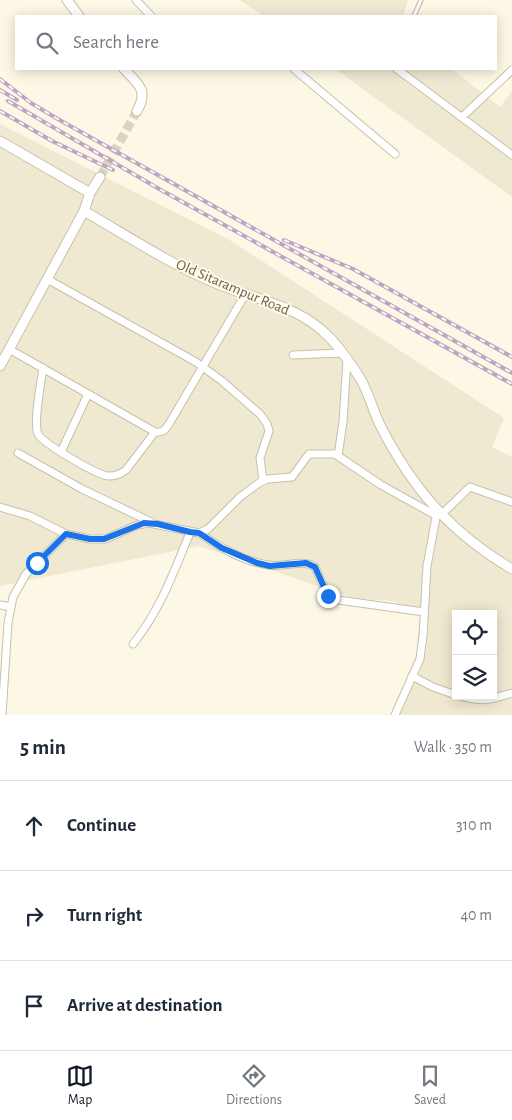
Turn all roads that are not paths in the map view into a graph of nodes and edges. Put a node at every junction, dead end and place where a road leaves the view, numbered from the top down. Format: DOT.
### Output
graph roads {
  1 [pos="67,0"];
  2 [pos="136,0"];
  3 [pos="422,0"];
  4 [pos="78,15"];
  5 [pos="150,15"];
  6 [pos="414,15"];
  7 [pos="125,70"];
  8 [pos="295,70"];
  9 [pos="398,70"];
  10 [pos="512,70"];
  11 [pos="137,111"];
  12 [pos="462,117"];
  13 [pos="0,142"];
  14 [pos="510,150"];
  15 [pos="395,154"];
  16 [pos="100,177"];
  17 [pos="90,193"];
  18 [pos="84,211"];
  19 [pos="48,279"];
  20 [pos="246,293"];
  21 [pos="9,349"];
  22 [pos="293,355"];
  23 [pos="345,357"];
  24 [pos="0,366"];
  25 [pos="204,367"];
  26 [pos="43,368"];
  27 [pos="88,394"];
  28 [pos="155,432"];
  29 [pos="61,452"];
  30 [pos="18,453"];
  31 [pos="338,456"];
  32 [pos="263,481"];
  33 [pos="512,502"];
  34 [pos="0,507"];
  35 [pos="439,514"];
  36 [pos="152,523"];
  37 [pos="190,532"];
  38 [pos="199,533"];
  39 [pos="66,534"];
  40 [pos="512,569"];
  41 [pos="0,605"];
  42 [pos="11,607"];
  43 [pos="424,612"];
  44 [pos="133,644"];
  45 [pos="412,676"];
  46 [pos="2,681"];
  47 [pos="452,694"];
  48 [pos="512,694"];
  49 [pos="497,698"];
  50 [pos="473,700"];
  51 [pos="487,700"];
  52 [pos="2,715"];
  53 [pos="395,715"];
  1 -- 4 [label="street"];
  2 -- 5 [label="street"];
  3 -- 6 [label="lane"];
  7 -- 11 [label="street"];
  8 -- 15 [label="street"];
  9 -- 12 [label="street"];
  10 -- 12 [label="street"];
  12 -- 14 [label="street"];
  13 -- 17 [label="street"];
  16 -- 17 [label="street"];
  17 -- 18 [label="street"];
  18 -- 19 [label="street"];
  18 -- 20 [label="street, Old Sitarampur Road"];
  19 -- 21 [label="street"];
  19 -- 25 [label="street"];
  20 -- 23 [label="street, Old Sitarampur Road"];
  20 -- 25 [label="street"];
  21 -- 24 [label="street"];
  21 -- 26 [label="street"];
  22 -- 23 [label="street"];
  23 -- 31 [label="street"];
  23 -- 35 [label="street, Old Sitarampur Road"];
  25 -- 28 [label="street"];
  25 -- 32 [label="street"];
  26 -- 27 [label="street"];
  26 -- 29 [label="street"];
  27 -- 28 [label="street"];
  27 -- 29 [label="street"];
  28 -- 29 [label="street"];
  30 -- 36 [label="street"];
  31 -- 32 [label="street"];
  31 -- 35 [label="street"];
  32 -- 38 [label="street"];
  33 -- 35 [label="street"];
  34 -- 39 [label="street"];
  35 -- 40 [label="street, Old Sitarampur Road"];
  35 -- 43 [label="street"];
  36 -- 37 [label="street"];
  36 -- 39 [label="street"];
  37 -- 38 [label="street"];
  37 -- 44 [label="street"];
  38 -- 43 [label="street"];
  39 -- 42 [label="street"];
  41 -- 42 [label="street"];
  42 -- 46 [label="street"];
  43 -- 45 [label="street"];
  45 -- 47 [label="street"];
  45 -- 53 [label="street"];
  46 -- 52 [label="street"];
  48 -- 49 [label="street"];
  50 -- 51 [label="street"];
}
